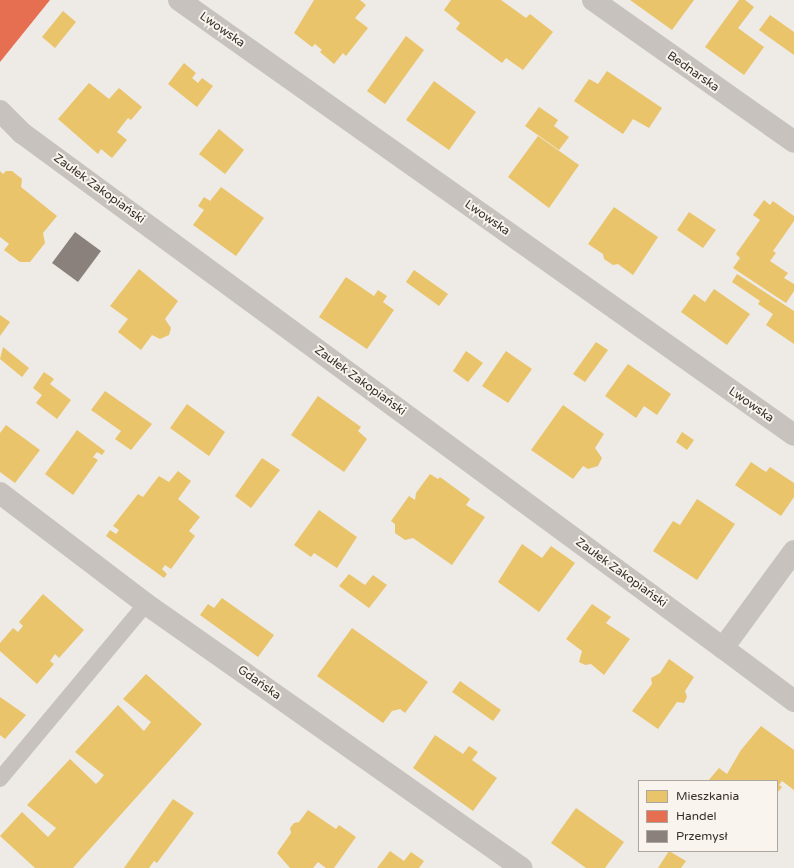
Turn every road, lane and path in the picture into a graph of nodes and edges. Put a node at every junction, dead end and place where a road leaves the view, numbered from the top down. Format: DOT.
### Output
graph roads {
  1 [pos="179,0"];
  2 [pos="593,0"];
  3 [pos="0,111"];
  4 [pos="794,142"];
  5 [pos="794,435"];
  6 [pos="0,493"];
  7 [pos="794,552"];
  8 [pos="146,604"];
  9 [pos="723,648"];
  10 [pos="794,701"];
  11 [pos="0,779"];
  12 [pos="522,868"];
  1 -- 5 [label="street, Lwowska"];
  2 -- 4 [label="street, Bednarska"];
  3 -- 9 [label="street, Zaułek Zakopiański"];
  6 -- 8 [label="street, Gdańska"];
  7 -- 9 [label="street"];
  8 -- 11 [label="lane"];
  8 -- 12 [label="street, Gdańska"];
  9 -- 10 [label="street, Zaułek Zakopiański"];
}
